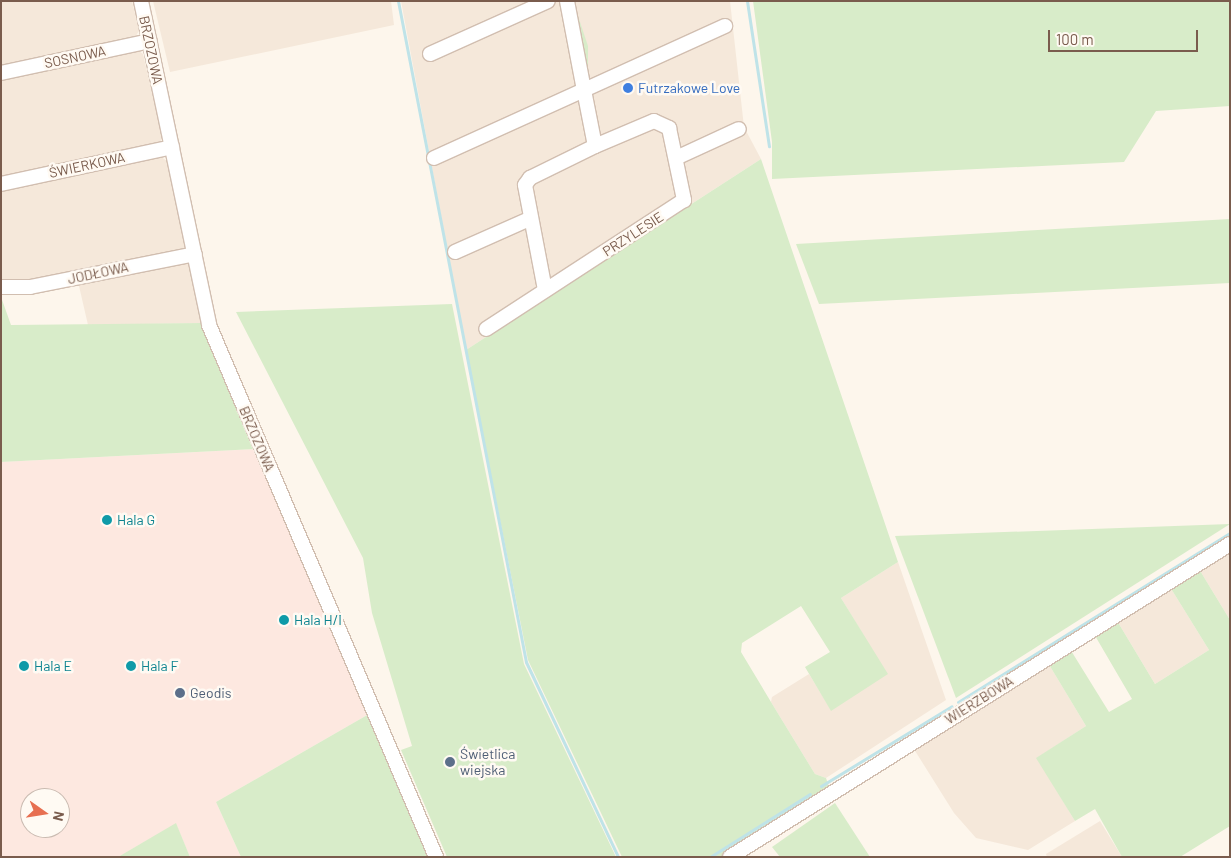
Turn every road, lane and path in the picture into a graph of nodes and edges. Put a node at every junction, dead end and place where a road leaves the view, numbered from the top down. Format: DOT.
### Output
graph roads {
  1 [pos="141,1"];
  2 [pos="548,1"];
  3 [pos="567,1"];
  4 [pos="725,26"];
  5 [pos="150,41"];
  6 [pos="430,54"];
  7 [pos="1,73"];
  8 [pos="584,90"];
  9 [pos="739,129"];
  10 [pos="595,146"];
  11 [pos="172,147"];
  12 [pos="434,158"];
  13 [pos="676,158"];
  14 [pos="1,184"];
  15 [pos="529,219"];
  16 [pos="455,252"];
  17 [pos="194,254"];
  18 [pos="1,287"];
  19 [pos="545,290"];
  20 [pos="486,329"];
  21 [pos="1230,544"];
  22 [pos="436,857"];
  23 [pos="730,857"];
  1 -- 5 [label="street, BRZOZOWA"];
  2 -- 6 [label="street"];
  3 -- 8 [label="street"];
  4 -- 8 [label="street"];
  5 -- 7 [label="street, SOSNOWA"];
  5 -- 11 [label="street, BRZOZOWA"];
  8 -- 10 [label="street"];
  8 -- 12 [label="street"];
  9 -- 13 [label="street"];
  10 -- 13 [label="street, PRZYLESIE"];
  10 -- 15 [label="street, PRZYLESIE"];
  11 -- 14 [label="street, ŚWIERKOWA"];
  11 -- 17 [label="street, BRZOZOWA"];
  13 -- 19 [label="street, PRZYLESIE"];
  15 -- 16 [label="street"];
  15 -- 19 [label="street, PRZYLESIE"];
  17 -- 18 [label="street, JODŁOWA"];
  17 -- 22 [label="street, BRZOZOWA"];
  19 -- 20 [label="street, PRZYLESIE"];
  21 -- 23 [label="street, WIERZBOWA"];
}
